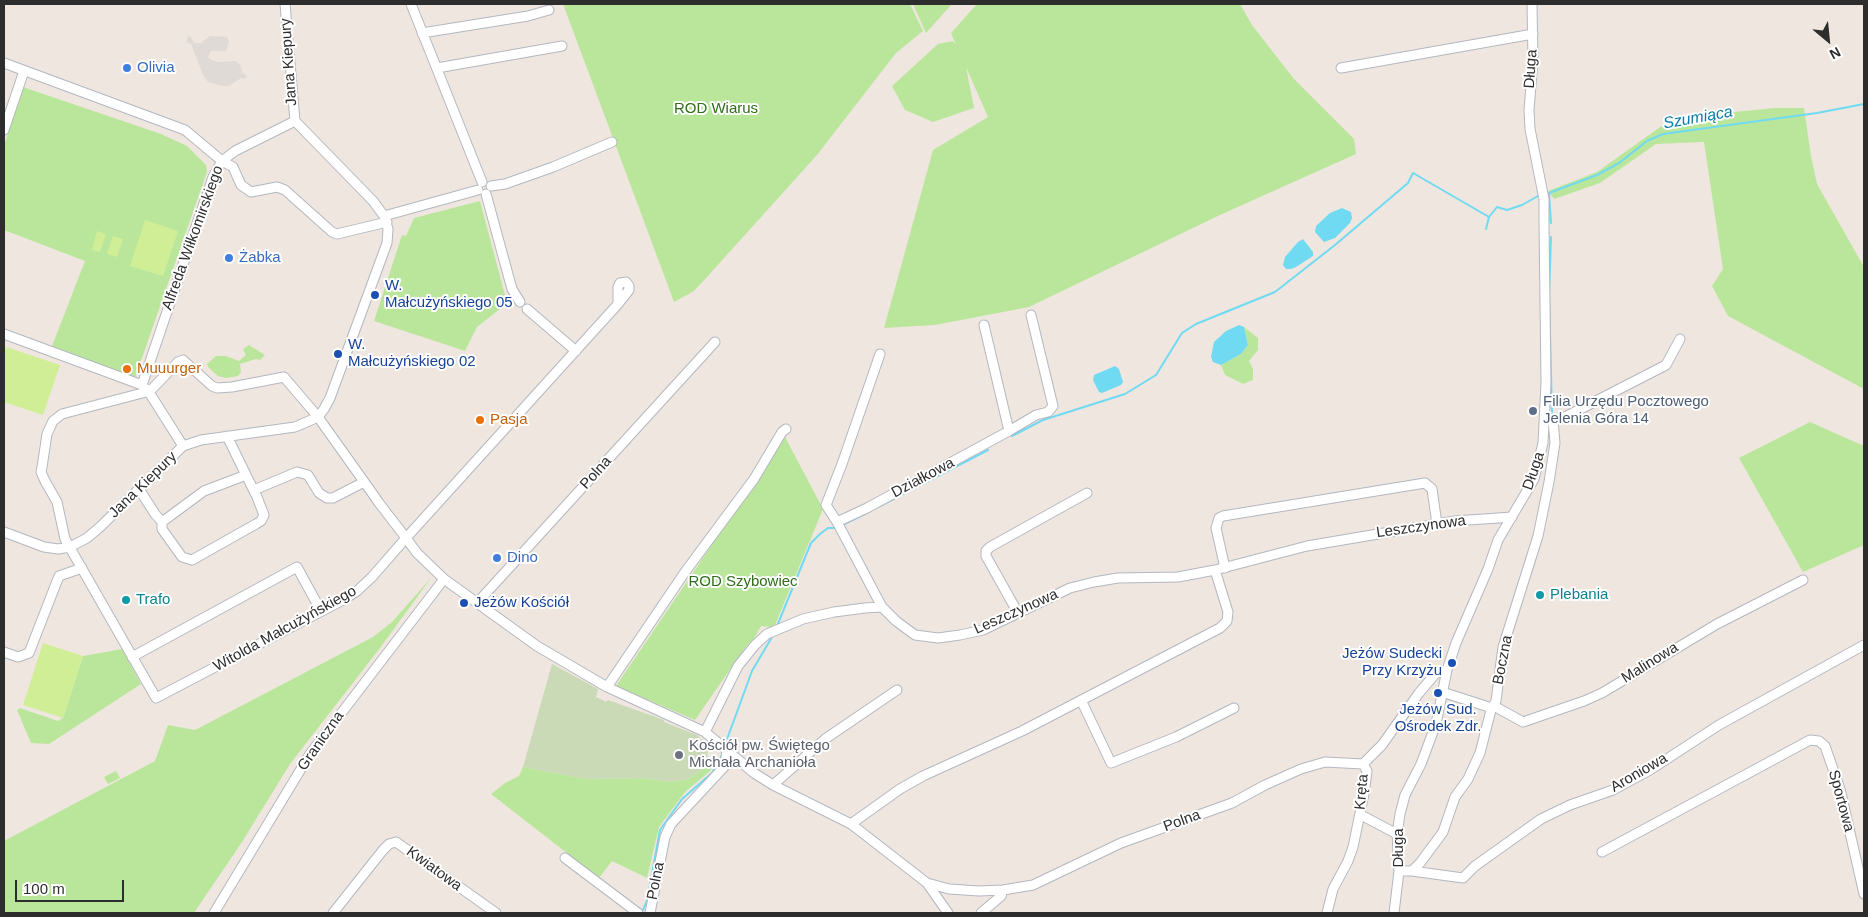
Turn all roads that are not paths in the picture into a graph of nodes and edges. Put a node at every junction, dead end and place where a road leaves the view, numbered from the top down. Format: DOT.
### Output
graph roads {
  1 [pos="285,4"];
  2 [pos="411,4"];
  3 [pos="1532,4"];
  4 [pos="550,10"];
  5 [pos="422,33"];
  6 [pos="1533,34"];
  7 [pos="562,46"];
  8 [pos="4,63"];
  9 [pos="437,68"];
  10 [pos="1341,68"];
  11 [pos="24,71"];
  12 [pos="294,121"];
  13 [pos="4,130"];
  14 [pos="612,142"];
  15 [pos="222,161"];
  16 [pos="484,188"];
  17 [pos="386,219"];
  18 [pos="520,302"];
  19 [pos="618,304"];
  20 [pos="527,309"];
  21 [pos="1031,314"];
  22 [pos="984,325"];
  23 [pos="4,334"];
  24 [pos="1680,339"];
  25 [pos="715,342"];
  26 [pos="576,351"];
  27 [pos="880,354"];
  28 [pos="142,385"];
  29 [pos="150,391"];
  30 [pos="318,417"];
  31 [pos="1549,419"];
  32 [pos="786,430"];
  33 [pos="1009,432"];
  34 [pos="227,436"];
  35 [pos="183,446"];
  36 [pos="246,475"];
  37 [pos="364,482"];
  38 [pos="139,489"];
  39 [pos="254,490"];
  40 [pos="1087,492"];
  41 [pos="1512,517"];
  42 [pos="162,522"];
  43 [pos="1437,524"];
  44 [pos="839,526"];
  45 [pos="4,532"];
  46 [pos="406,538"];
  47 [pos="70,547"];
  48 [pos="82,568"];
  49 [pos="1224,568"];
  50 [pos="1215,570"];
  51 [pos="444,579"];
  52 [pos="1804,580"];
  53 [pos="477,604"];
  54 [pos="882,607"];
  55 [pos="322,611"];
  56 [pos="1018,613"];
  57 [pos="1864,645"];
  58 [pos="4,652"];
  59 [pos="132,656"];
  60 [pos="1447,670"];
  61 [pos="608,687"];
  62 [pos="897,690"];
  63 [pos="1442,692"];
  64 [pos="1081,700"];
  65 [pos="1493,707"];
  66 [pos="1234,708"];
  67 [pos="705,732"];
  68 [pos="727,752"];
  69 [pos="1363,764"];
  70 [pos="773,785"];
  71 [pos="1361,815"];
  72 [pos="851,824"];
  73 [pos="1397,834"];
  74 [pos="1602,852"];
  75 [pos="565,858"];
  76 [pos="1399,871"];
  77 [pos="1412,871"];
  78 [pos="928,883"];
  79 [pos="1003,890"];
  80 [pos="1864,894"];
  81 [pos="484,910"];
  82 [pos="217,912"];
  83 [pos="333,913"];
  84 [pos="496,913"];
  85 [pos="638,913"];
  86 [pos="650,913"];
  87 [pos="948,913"];
  88 [pos="981,913"];
  89 [pos="1326,913"];
  90 [pos="1394,913"];
  1 -- 12 [label="street, Jana Kiepury"];
  2 -- 5 [label="street"];
  3 -- 6 [label="street, Długa"];
  4 -- 5 [label="street"];
  5 -- 9 [label="street"];
  6 -- 10 [label="street"];
  6 -- 31 [label="street, Długa"];
  7 -- 9 [label="street"];
  8 -- 11 [label="street, Alfreda Wiłkomirskiego"];
  9 -- 16 [label="street"];
  11 -- 13 [label="street"];
  11 -- 15 [label="street, Alfreda Wiłkomirskiego"];
  12 -- 15 [label="street, Jana Kiepury"];
  12 -- 17 [label="street, Jana Kiepury"];
  14 -- 16 [label="street"];
  15 -- 17 [label="street"];
  15 -- 28 [label="street, Alfreda Wiłkomirskiego"];
  16 -- 17 [label="street"];
  16 -- 18 [label="street"];
  17 -- 30 [label="street"];
  19 -- 26 [label="street, Witolda Małcużyńskiego"];
  20 -- 26 [label="street"];
  21 -- 33 [label="street, Działkowa"];
  22 -- 33 [label="street"];
  23 -- 28 [label="street"];
  24 -- 31 [label="street"];
  25 -- 53 [label="street, Polna"];
  26 -- 46 [label="street, Witolda Małcużyńskiego"];
  27 -- 44 [label="street"];
  28 -- 29 [label="street"];
  29 -- 30 [label="street"];
  29 -- 35 [label="street"];
  29 -- 47 [label="street, Witolda Małcużyńskiego"];
  30 -- 34 [label="street, Jana Kiepury"];
  30 -- 37 [label="street"];
  31 -- 41 [label="street, Długa"];
  31 -- 65 [label="street, Boczna"];
  32 -- 61 [label="street"];
  33 -- 44 [label="street, Działkowa"];
  34 -- 35 [label="street, Jana Kiepury"];
  34 -- 36 [label="street"];
  35 -- 38 [label="street, Jana Kiepury"];
  36 -- 39 [label="street"];
  36 -- 42 [label="street"];
  37 -- 39 [label="street"];
  37 -- 46 [label="street"];
  38 -- 42 [label="street"];
  38 -- 47 [label="street, Jana Kiepury"];
  39 -- 42 [label="street"];
  40 -- 56 [label="street"];
  41 -- 43 [label="street, Leszczynowa"];
  41 -- 60 [label="street, Długa"];
  43 -- 49 [label="street, Leszczynowa"];
  43 -- 49 [label="street"];
  44 -- 54 [label="street"];
  45 -- 47 [label="street"];
  46 -- 51 [label="street, Polna"];
  46 -- 55 [label="street, Witolda Małcużyńskiego"];
  47 -- 48 [label="street, Witolda Małcużyńskiego"];
  48 -- 58 [label="street"];
  48 -- 59 [label="street, Witolda Małcużyńskiego"];
  49 -- 50 [label="street, Leszczynowa"];
  50 -- 56 [label="street, Leszczynowa"];
  50 -- 64 [label="street"];
  51 -- 53 [label="street, Polna"];
  51 -- 82 [label="street, Graniczna"];
  52 -- 65 [label="street, Malinowa"];
  53 -- 61 [label="street, Polna"];
  54 -- 56 [label="street, Leszczynowa"];
  54 -- 67 [label="street"];
  55 -- 59 [label="street, Witolda Małcużyńskiego"];
  55 -- 59 [label="street"];
  57 -- 77 [label="street, Aroniowa"];
  60 -- 63 [label="street, Długa"];
  60 -- 69 [label="street, Kręta"];
  61 -- 67 [label="street, Polna"];
  62 -- 70 [label="street"];
  63 -- 65 [label="street, Malinowa"];
  63 -- 73 [label="street, Długa"];
  64 -- 66 [label="street"];
  64 -- 72 [label="street"];
  65 -- 77 [label="street, Boczna"];
  67 -- 68 [label="street, Polna"];
  68 -- 70 [label="street, Polna"];
  68 -- 86 [label="street, Polna"];
  69 -- 71 [label="street, Kręta"];
  69 -- 79 [label="street, Polna"];
  70 -- 72 [label="street, Polna"];
  71 -- 73 [label="street"];
  71 -- 89 [label="street, Kręta"];
  72 -- 78 [label="street, Polna"];
  73 -- 76 [label="street, Długa"];
  74 -- 80 [label="street, Sportowa"];
  75 -- 85 [label="street"];
  76 -- 77 [label="street"];
  76 -- 90 [label="street, Długa"];
  78 -- 79 [label="street, Polna"];
  78 -- 87 [label="street"];
  79 -- 88 [label="street"];
  81 -- 83 [label="street, Kwiatowa"];
  81 -- 84 [label="street, Kwiatowa"];
}
